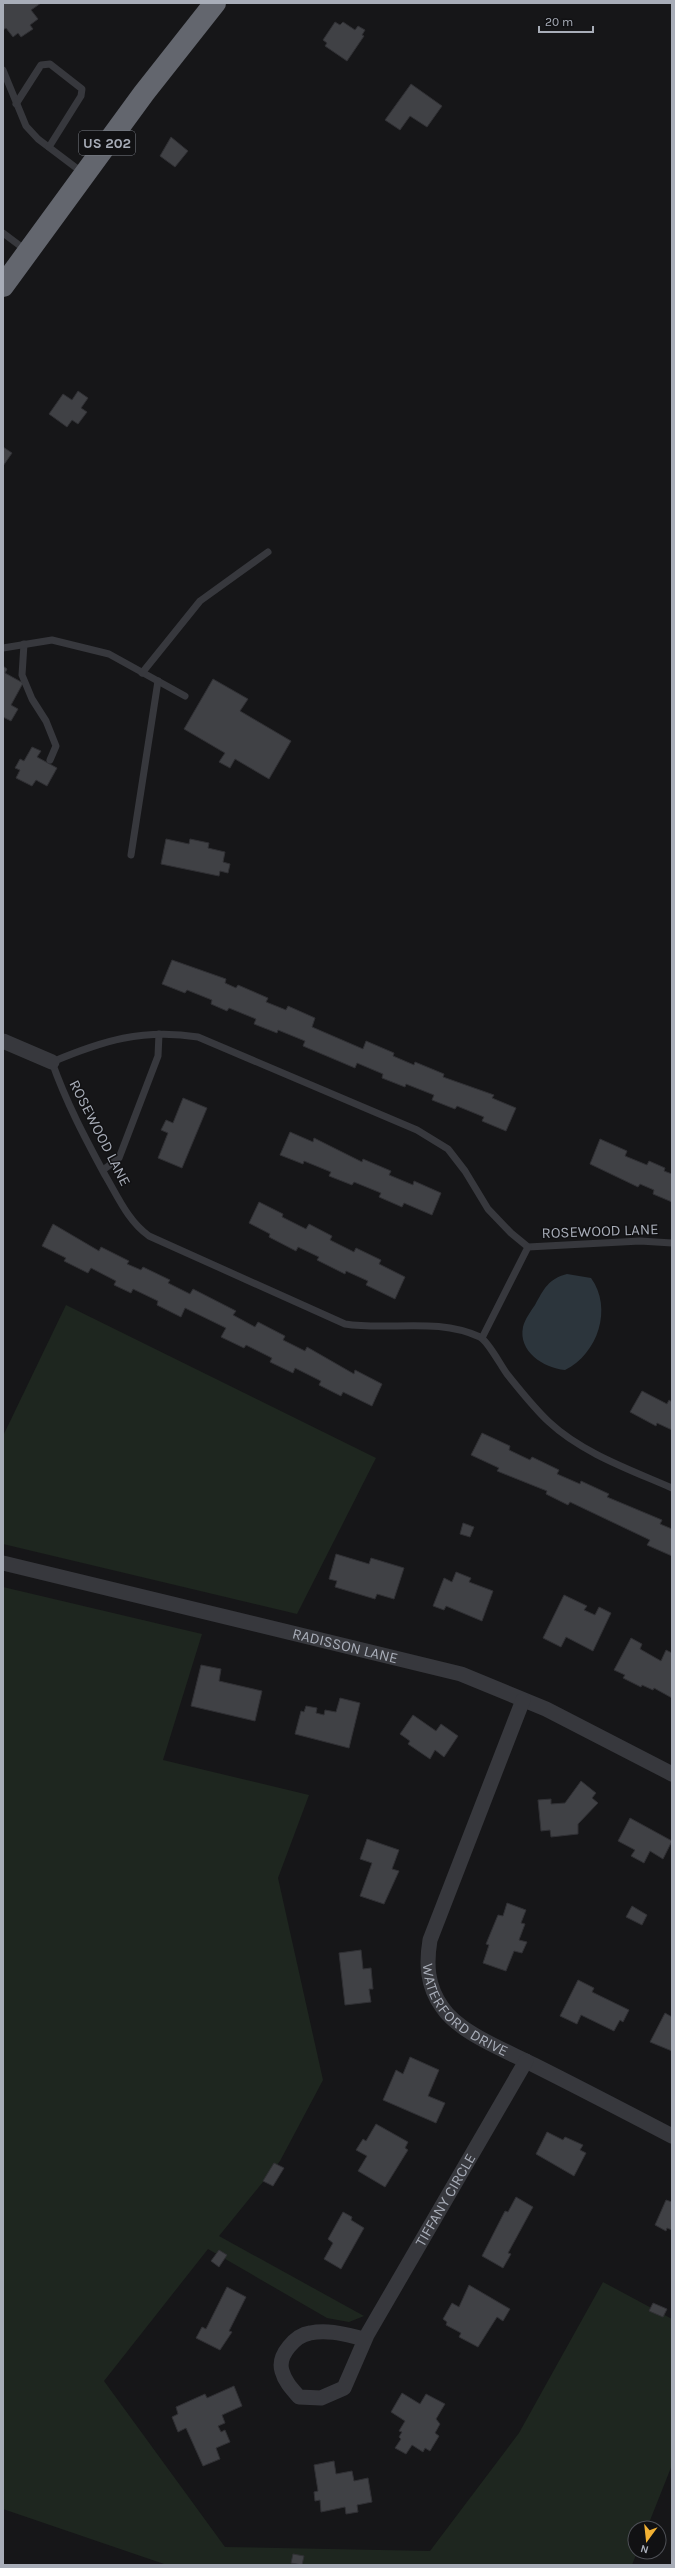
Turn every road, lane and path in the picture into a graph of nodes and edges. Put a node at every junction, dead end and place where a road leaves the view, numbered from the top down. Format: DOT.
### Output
graph roads {
  1 [pos="216,3"];
  2 [pos="3,70"];
  3 [pos="16,104"];
  4 [pos="49,148"];
  5 [pos="84,174"];
  6 [pos="3,233"];
  7 [pos="28,252"];
  8 [pos="3,286"];
  9 [pos="268,552"];
  10 [pos="24,644"];
  11 [pos="3,648"];
  12 [pos="142,673"];
  13 [pos="158,681"];
  14 [pos="185,696"];
  15 [pos="50,760"];
  16 [pos="131,854"];
  17 [pos="159,1034"];
  18 [pos="3,1042"];
  19 [pos="52,1062"];
  20 [pos="103,1170"];
  21 [pos="672,1243"];
  22 [pos="528,1247"];
  23 [pos="482,1338"];
  24 [pos="672,1488"];
  25 [pos="3,1563"];
  26 [pos="524,1700"];
  27 [pos="672,1774"];
  28 [pos="526,2061"];
  29 [pos="672,2136"];
  30 [pos="365,2340"];
  1 -- 5 [label="highway, US 202"];
  2 -- 3 [label="lane"];
  3 -- 4 [label="lane"];
  3 -- 4 [label="lane"];
  4 -- 5 [label="lane"];
  5 -- 7 [label="highway, US 202"];
  6 -- 7 [label="lane"];
  7 -- 8 [label="highway, US 202"];
  9 -- 12 [label="lane"];
  10 -- 11 [label="lane"];
  10 -- 12 [label="lane"];
  10 -- 15 [label="lane"];
  12 -- 13 [label="lane"];
  13 -- 14 [label="lane"];
  13 -- 16 [label="lane"];
  17 -- 19 [label="lane, ROSEWOOD LANE"];
  17 -- 20 [label="lane"];
  17 -- 22 [label="lane, ROSEWOOD LANE"];
  18 -- 19 [label="street"];
  19 -- 20 [label="lane, ROSEWOOD LANE"];
  20 -- 23 [label="lane, ROSEWOOD LANE"];
  21 -- 22 [label="lane, ROSEWOOD LANE"];
  22 -- 23 [label="lane, ROSEWOOD LANE"];
  23 -- 24 [label="lane"];
  25 -- 26 [label="street, RADISSON LANE"];
  26 -- 27 [label="street, RADISSON LANE"];
  26 -- 28 [label="street, WATERFORD DRIVE"];
  28 -- 29 [label="street, WATERFORD DRIVE"];
  28 -- 30 [label="street, TIFFANY CIRCLE"];
  30 -- 30 [label="street, TIFFANY CIRCLE"];
}
